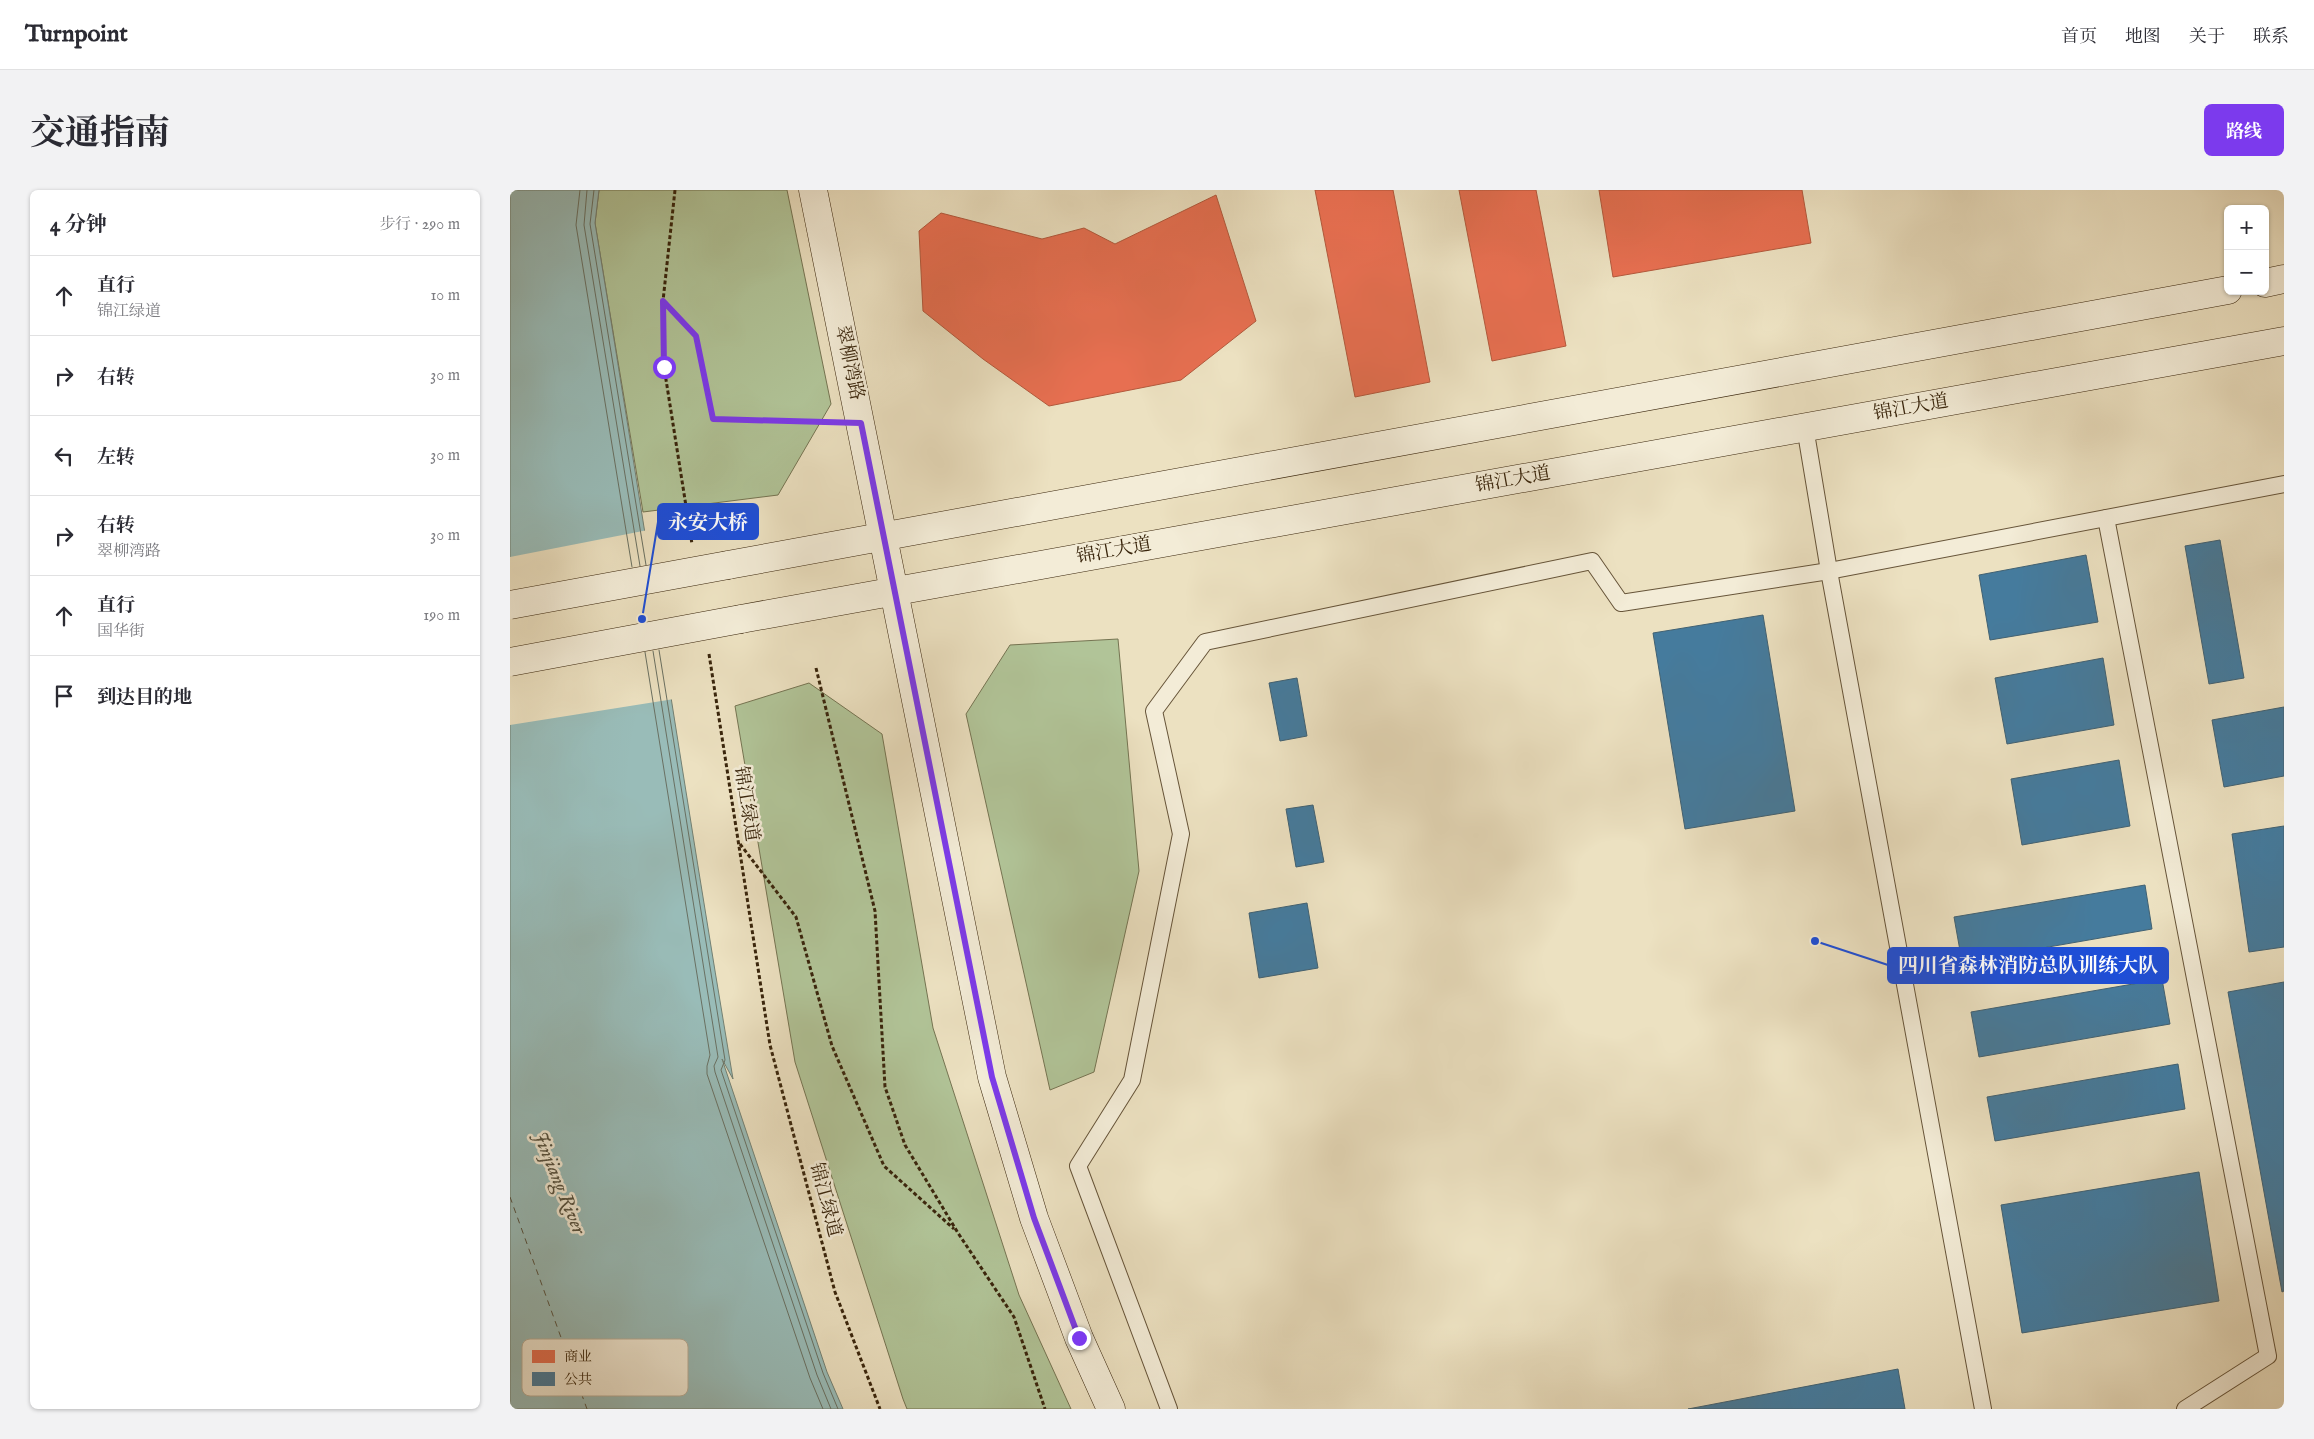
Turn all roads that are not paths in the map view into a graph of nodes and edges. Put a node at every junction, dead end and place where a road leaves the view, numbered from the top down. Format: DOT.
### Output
graph roads {
  1 [pos="813,190"];
  2 [pos="2284,279"];
  3 [pos="2269,282"];
  4 [pos="2224,291"];
  5 [pos="2284,341"];
  6 [pos="1805,427"];
  7 [pos="2284,484"];
  8 [pos="2106,518"];
  9 [pos="884,537"];
  10 [pos="1829,571"];
  11 [pos="893,590"];
  12 [pos="510,605"];
  13 [pos="510,662"];
  14 [pos="1111,1409"];
  15 [pos="1169,1409"];
  16 [pos="1983,1409"];
  17 [pos="2185,1409"];
  1 -- 9 [label="main road, 翠柳湾路"];
  2 -- 3 [label="main road"];
  4 -- 9 [label="main road"];
  5 -- 6 [label="main road, 锦江大道"];
  6 -- 10 [label="lane"];
  6 -- 11 [label="main road, 锦江大道"];
  7 -- 8 [label="lane"];
  8 -- 10 [label="lane"];
  8 -- 17 [label="lane"];
  9 -- 11 [label="main road, 翠柳湾路"];
  9 -- 12 [label="main road, bridge"];
  10 -- 15 [label="lane"];
  10 -- 16 [label="lane"];
  11 -- 13 [label="main road, 锦江大道, bridge"];
  11 -- 14 [label="main road, 翠柳湾路"];
}
